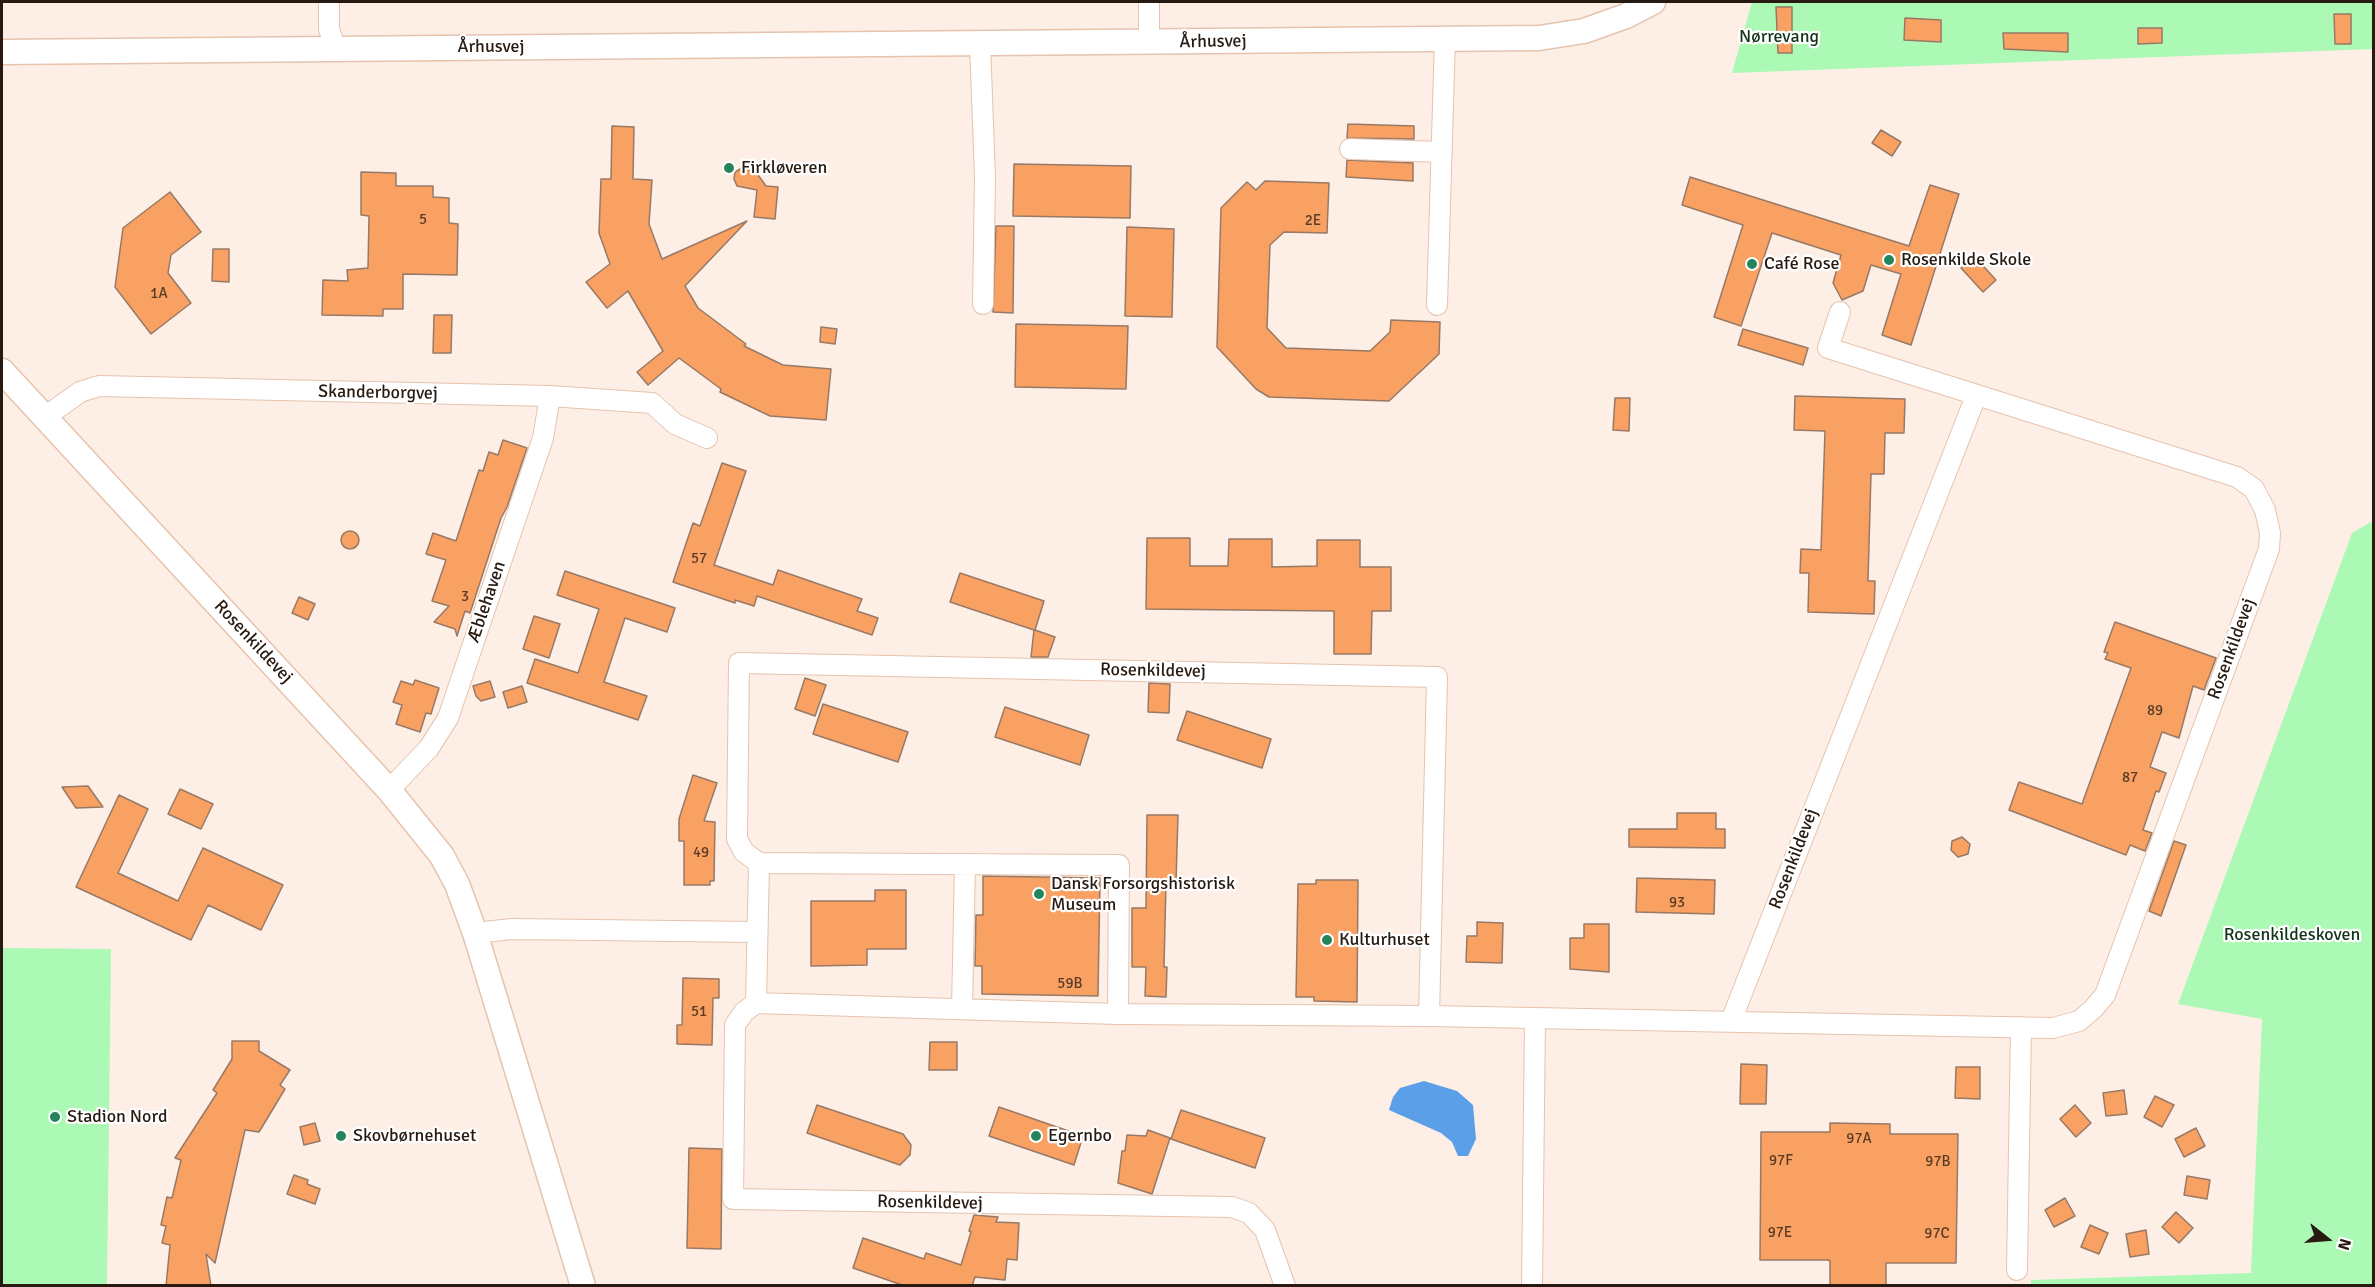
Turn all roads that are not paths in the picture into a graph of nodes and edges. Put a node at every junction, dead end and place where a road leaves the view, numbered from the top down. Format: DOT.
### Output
graph roads {
  1 [pos="329,2"];
  2 [pos="1149,2"];
  3 [pos="1653,2"];
  4 [pos="1445,38"];
  5 [pos="980,43"];
  6 [pos="1149,43"];
  7 [pos="335,48"];
  8 [pos="2,52"];
  9 [pos="1350,149"];
  10 [pos="1442,152"];
  11 [pos="983,304"];
  12 [pos="1437,305"];
  13 [pos="1839,312"];
  14 [pos="2,370"];
  15 [pos="550,396"];
  16 [pos="1976,396"];
  17 [pos="45,417"];
  18 [pos="707,438"];
  19 [pos="389,790"];
  20 [pos="759,863"];
  21 [pos="965,864"];
  22 [pos="756,932"];
  23 [pos="475,933"];
  24 [pos="756,1003"];
  25 [pos="962,1009"];
  26 [pos="1118,1014"];
  27 [pos="1430,1016"];
  28 [pos="1535,1018"];
  29 [pos="1731,1021"];
  30 [pos="2021,1027"];
  31 [pos="2017,1270"];
  32 [pos="583,1286"];
  33 [pos="1285,1286"];
  34 [pos="1532,1286"];
  1 -- 7 [label="street"];
  2 -- 6 [label="street"];
  3 -- 4 [label="street, Århusvej"];
  4 -- 6 [label="street, Århusvej"];
  4 -- 10 [label="street"];
  5 -- 6 [label="street, Århusvej"];
  5 -- 7 [label="street, Århusvej"];
  5 -- 11 [label="street"];
  7 -- 8 [label="street, Århusvej"];
  9 -- 10 [label="street"];
  10 -- 12 [label="street"];
  13 -- 16 [label="street, Rosenkildevej"];
  14 -- 17 [label="street, Rosenkildevej"];
  15 -- 17 [label="street, Skanderborgvej"];
  15 -- 18 [label="street, Skanderborgvej"];
  15 -- 19 [label="street, Æblehaven"];
  16 -- 29 [label="street, Rosenkildevej"];
  16 -- 30 [label="street, Rosenkildevej"];
  17 -- 19 [label="street, Rosenkildevej"];
  19 -- 23 [label="street, Rosenkildevej"];
  20 -- 21 [label="street"];
  20 -- 22 [label="street"];
  20 -- 27 [label="street, Rosenkildevej"];
  21 -- 25 [label="street"];
  21 -- 26 [label="street"];
  22 -- 23 [label="street"];
  22 -- 24 [label="street"];
  23 -- 32 [label="street, Rosenkildevej"];
  24 -- 25 [label="street, Rosenkildevej"];
  24 -- 33 [label="street, Rosenkildevej"];
  25 -- 26 [label="street, Rosenkildevej"];
  26 -- 27 [label="street, Rosenkildevej"];
  27 -- 28 [label="street, Rosenkildevej"];
  28 -- 29 [label="street, Rosenkildevej"];
  28 -- 34 [label="street"];
  29 -- 30 [label="street, Rosenkildevej"];
  30 -- 31 [label="street"];
}
